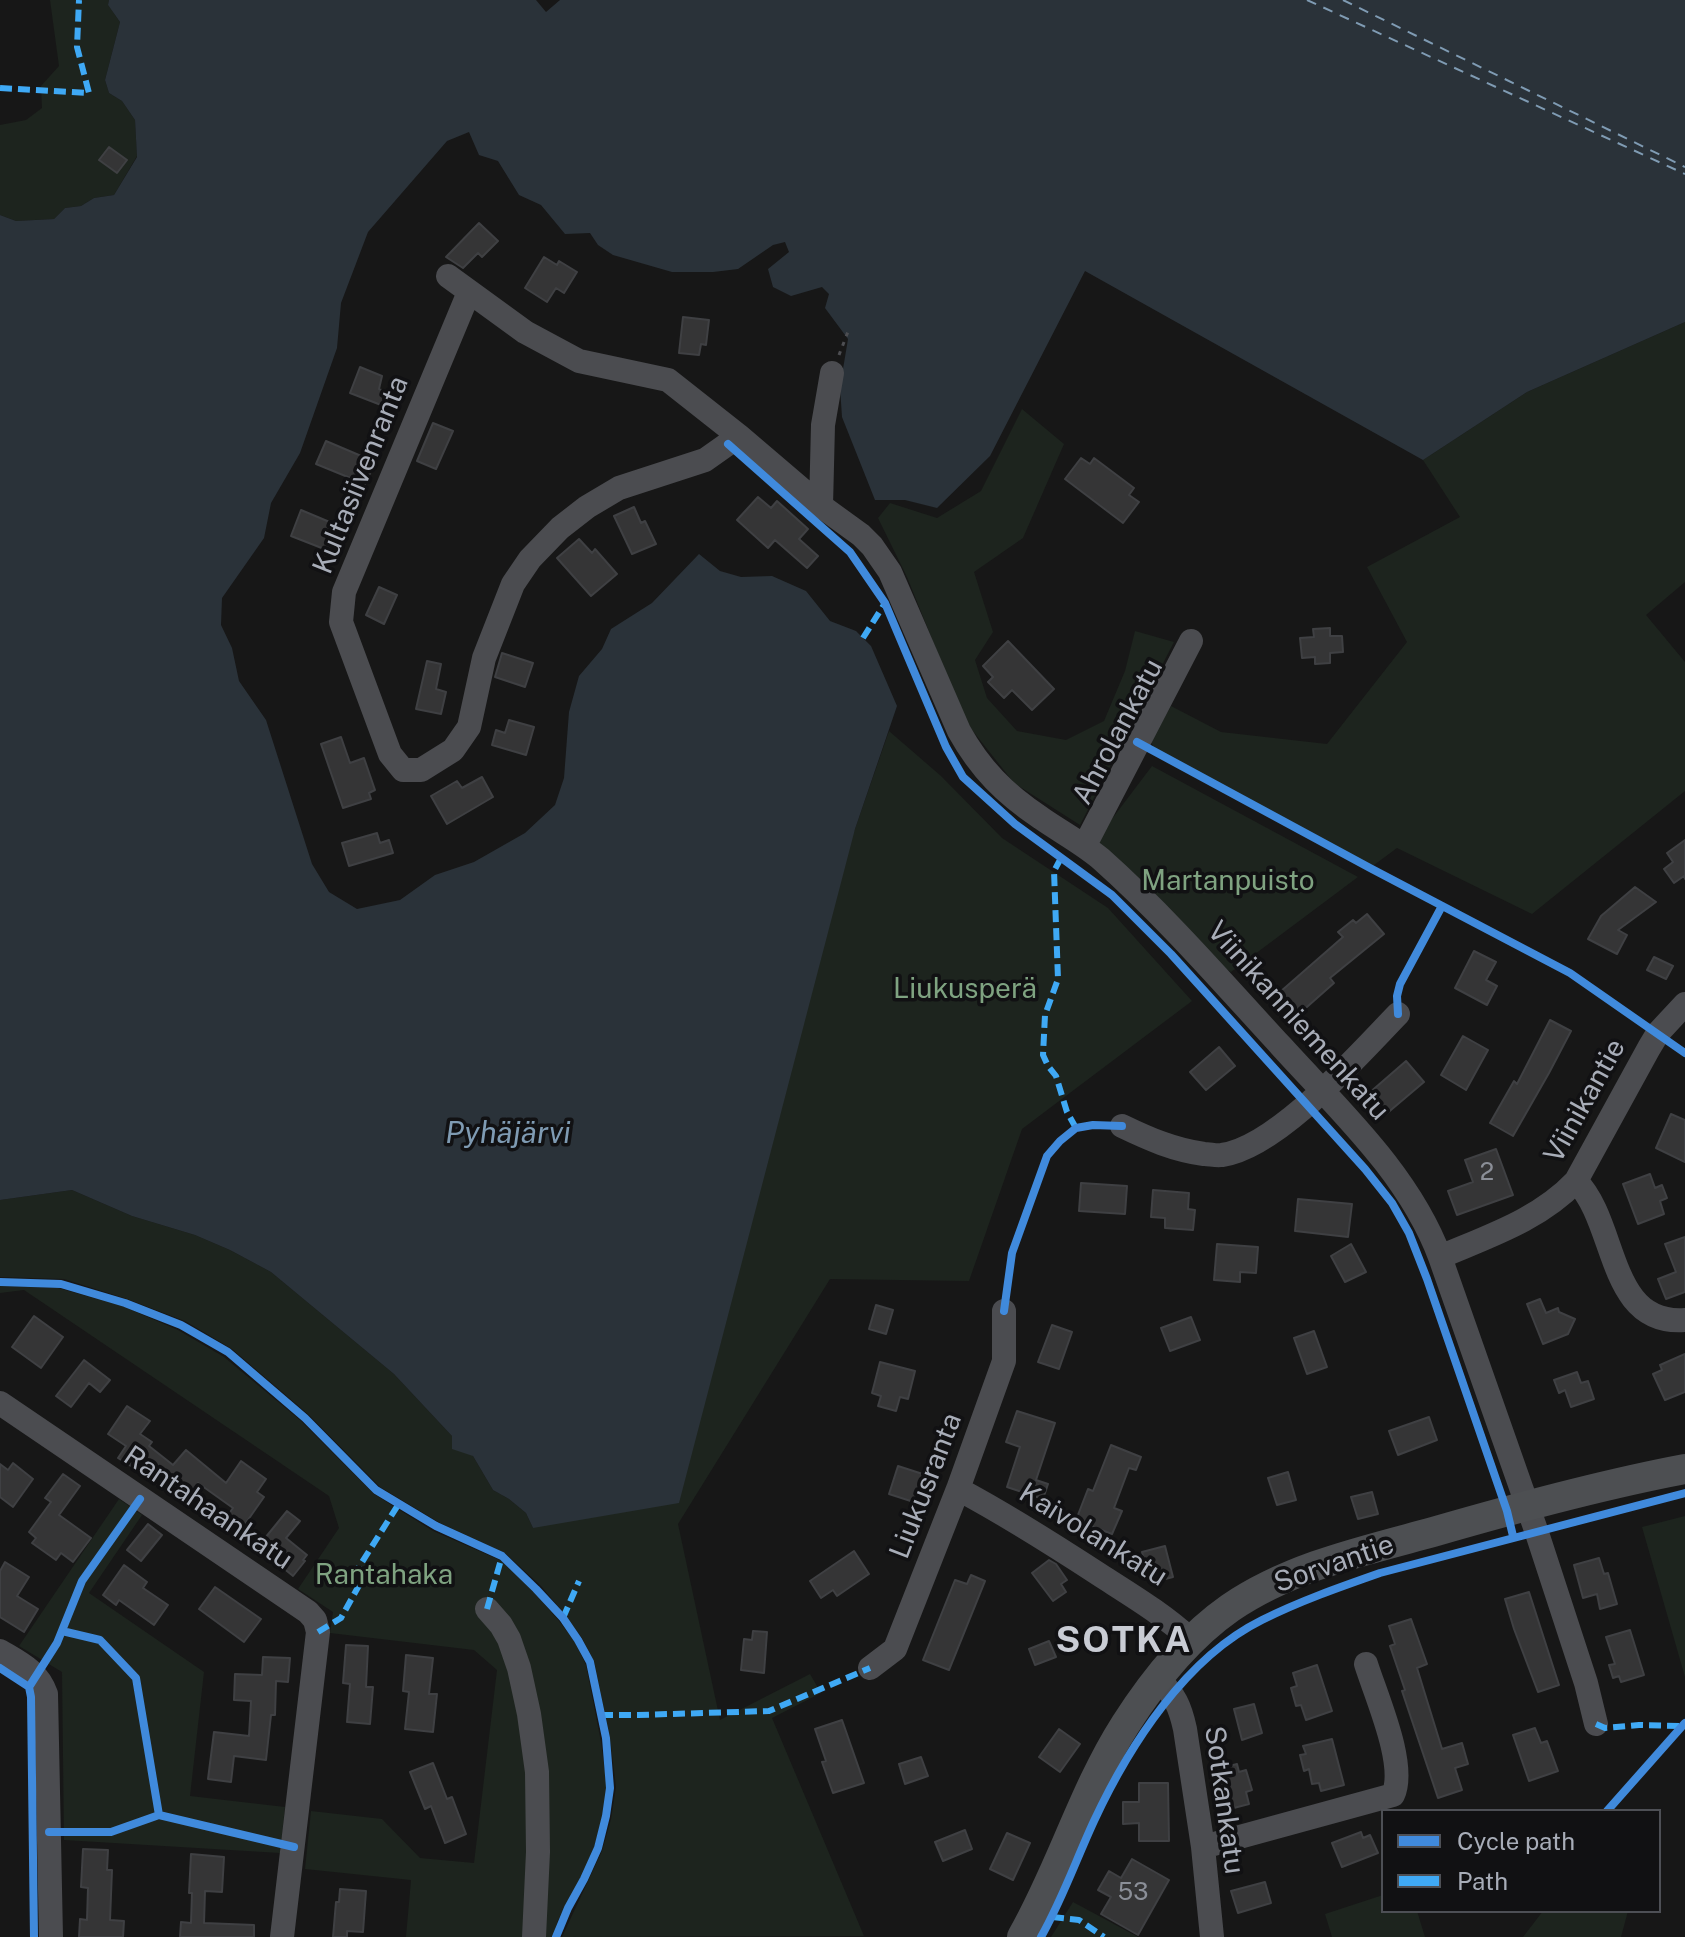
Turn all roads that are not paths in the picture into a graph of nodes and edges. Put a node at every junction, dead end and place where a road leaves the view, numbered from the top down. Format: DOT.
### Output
graph roads {
  1 [pos="448,276"];
  2 [pos="469,292"];
  3 [pos="832,373"];
  4 [pos="739,436"];
  5 [pos="821,506"];
  6 [pos="1191,641"];
  7 [pos="1085,845"];
  8 [pos="1685,1004"];
  9 [pos="1398,1014"];
  10 [pos="1322,1091"];
  11 [pos="1122,1126"];
  12 [pos="1576,1181"];
  13 [pos="1440,1257"];
  14 [pos="1004,1311"];
  15 [pos="1685,1320"];
  16 [pos="0,1403"];
  17 [pos="1685,1469"];
  18 [pos="958,1489"];
  19 [pos="1527,1506"];
  20 [pos="487,1609"];
  21 [pos="1190,1639"];
  22 [pos="0,1651"];
  23 [pos="1366,1664"];
  24 [pos="870,1668"];
  25 [pos="1158,1678"];
  26 [pos="1596,1724"];
  27 [pos="1396,1803"];
  28 [pos="1203,1847"];
  29 [pos="51,1937"];
  30 [pos="282,1937"];
  31 [pos="534,1937"];
  32 [pos="1022,1937"];
  33 [pos="1212,1937"];
  1 -- 2 [label="street, Viinikanniemenkatu"];
  2 -- 4 [label="street, Viinikanniemenkatu"];
  2 -- 4 [label="street, Kultasiivenranta"];
  3 -- 5 [label="street"];
  4 -- 5 [label="street, Viinikanniemenkatu"];
  5 -- 7 [label="street, Viinikanniemenkatu"];
  6 -- 7 [label="street, Ahrolankatu"];
  7 -- 10 [label="street, Viinikanniemenkatu"];
  8 -- 12 [label="street, Viinikantie"];
  9 -- 10 [label="street"];
  10 -- 11 [label="street"];
  10 -- 13 [label="street, Viinikanniemenkatu"];
  12 -- 13 [label="street, Viinikantie"];
  12 -- 15 [label="street"];
  13 -- 19 [label="street, Viinikanniemenkatu"];
  14 -- 18 [label="street, Liukusranta"];
  16 -- 30 [label="street, Rantahaankatu"];
  17 -- 19 [label="main road, Sorvantie"];
  18 -- 21 [label="street, Kaivolankatu"];
  18 -- 24 [label="street, Liukusranta"];
  19 -- 21 [label="main road, Sorvantie"];
  19 -- 26 [label="street, Viinikanniemenkatu"];
  20 -- 31 [label="street"];
  21 -- 25 [label="main road, Sorvantie"];
  22 -- 29 [label="street"];
  23 -- 27 [label="street"];
  25 -- 28 [label="street, Sotkankatu"];
  25 -- 32 [label="main road, Sorvantie"];
  27 -- 28 [label="street"];
  28 -- 33 [label="street, Sotkankatu"];
}
